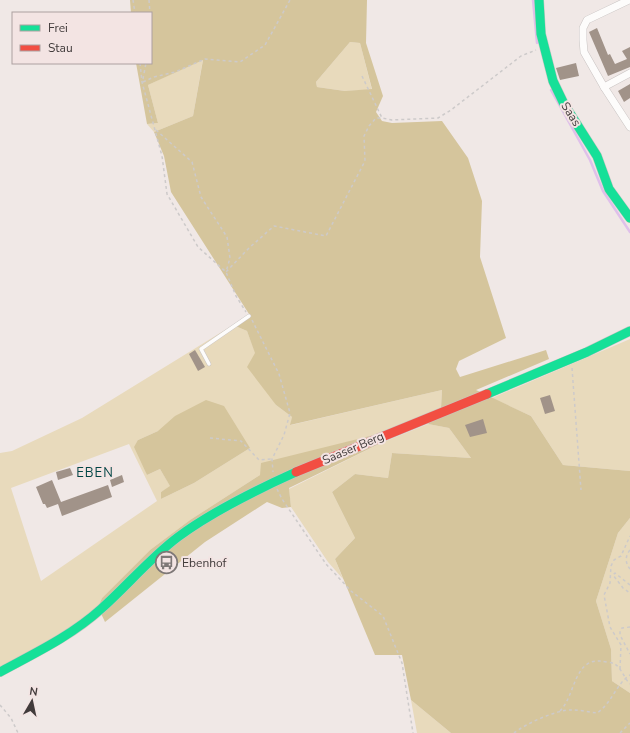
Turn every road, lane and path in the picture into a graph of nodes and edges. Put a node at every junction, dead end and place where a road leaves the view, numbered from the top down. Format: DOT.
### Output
graph roads {
  1 [pos="133,0"];
  2 [pos="149,0"];
  3 [pos="290,0"];
  4 [pos="539,0"];
  5 [pos="628,0"];
  6 [pos="135,12"];
  7 [pos="150,12"];
  8 [pos="544,48"];
  9 [pos="140,64"];
  10 [pos="146,64"];
  11 [pos="630,73"];
  12 [pos="362,76"];
  13 [pos="142,82"];
  14 [pos="604,87"];
  15 [pos="382,118"];
  16 [pos="630,127"];
  17 [pos="155,130"];
  18 [pos="630,218"];
  19 [pos="226,272"];
  20 [pos="249,316"];
  21 [pos="630,331"];
  22 [pos="572,358"];
  23 [pos="209,364"];
  24 [pos="210,438"];
  25 [pos="272,459"];
  26 [pos="274,482"];
  27 [pos="581,490"];
  28 [pos="630,536"];
  29 [pos="630,550"];
  30 [pos="630,569"];
  31 [pos="630,585"];
  32 [pos="630,593"];
  33 [pos="630,627"];
  34 [pos="630,654"];
  35 [pos="620,670"];
  36 [pos="0,672"];
  37 [pos="630,675"];
  38 [pos="630,678"];
  39 [pos="624,679"];
  40 [pos="630,684"];
  41 [pos="0,705"];
  42 [pos="558,712"];
  43 [pos="630,723"];
  44 [pos="18,733"];
  45 [pos="413,733"];
  46 [pos="514,733"];
  47 [pos="620,733"];
  1 -- 6 [label="path"];
  2 -- 7 [label="path"];
  3 -- 13 [label="path"];
  4 -- 8 [label="street, Saas"];
  5 -- 14 [label="street"];
  8 -- 15 [label="path"];
  8 -- 18 [label="street, Saas"];
  9 -- 13 [label="path"];
  10 -- 13 [label="path"];
  11 -- 14 [label="street"];
  12 -- 15 [label="path"];
  13 -- 17 [label="path"];
  14 -- 16 [label="street"];
  15 -- 19 [label="path"];
  17 -- 19 [label="path"];
  17 -- 19 [label="path"];
  19 -- 20 [label="path"];
  20 -- 23 [label="lane"];
  20 -- 25 [label="path"];
  21 -- 22 [label="street, Saaser Berg"];
  22 -- 26 [label="street, Saaser Berg"];
  22 -- 27 [label="path"];
  24 -- 25 [label="path"];
  25 -- 26 [label="path"];
  26 -- 36 [label="street, Saaser Berg"];
  26 -- 45 [label="path"];
  28 -- 35 [label="path"];
  29 -- 30 [label="path"];
  31 -- 32 [label="path"];
  33 -- 34 [label="path"];
  35 -- 39 [label="path"];
  35 -- 42 [label="path"];
  37 -- 39 [label="path"];
  38 -- 39 [label="path"];
  39 -- 40 [label="path"];
  39 -- 42 [label="path"];
  41 -- 44 [label="path"];
  42 -- 46 [label="path"];
  43 -- 47 [label="path"];
}
